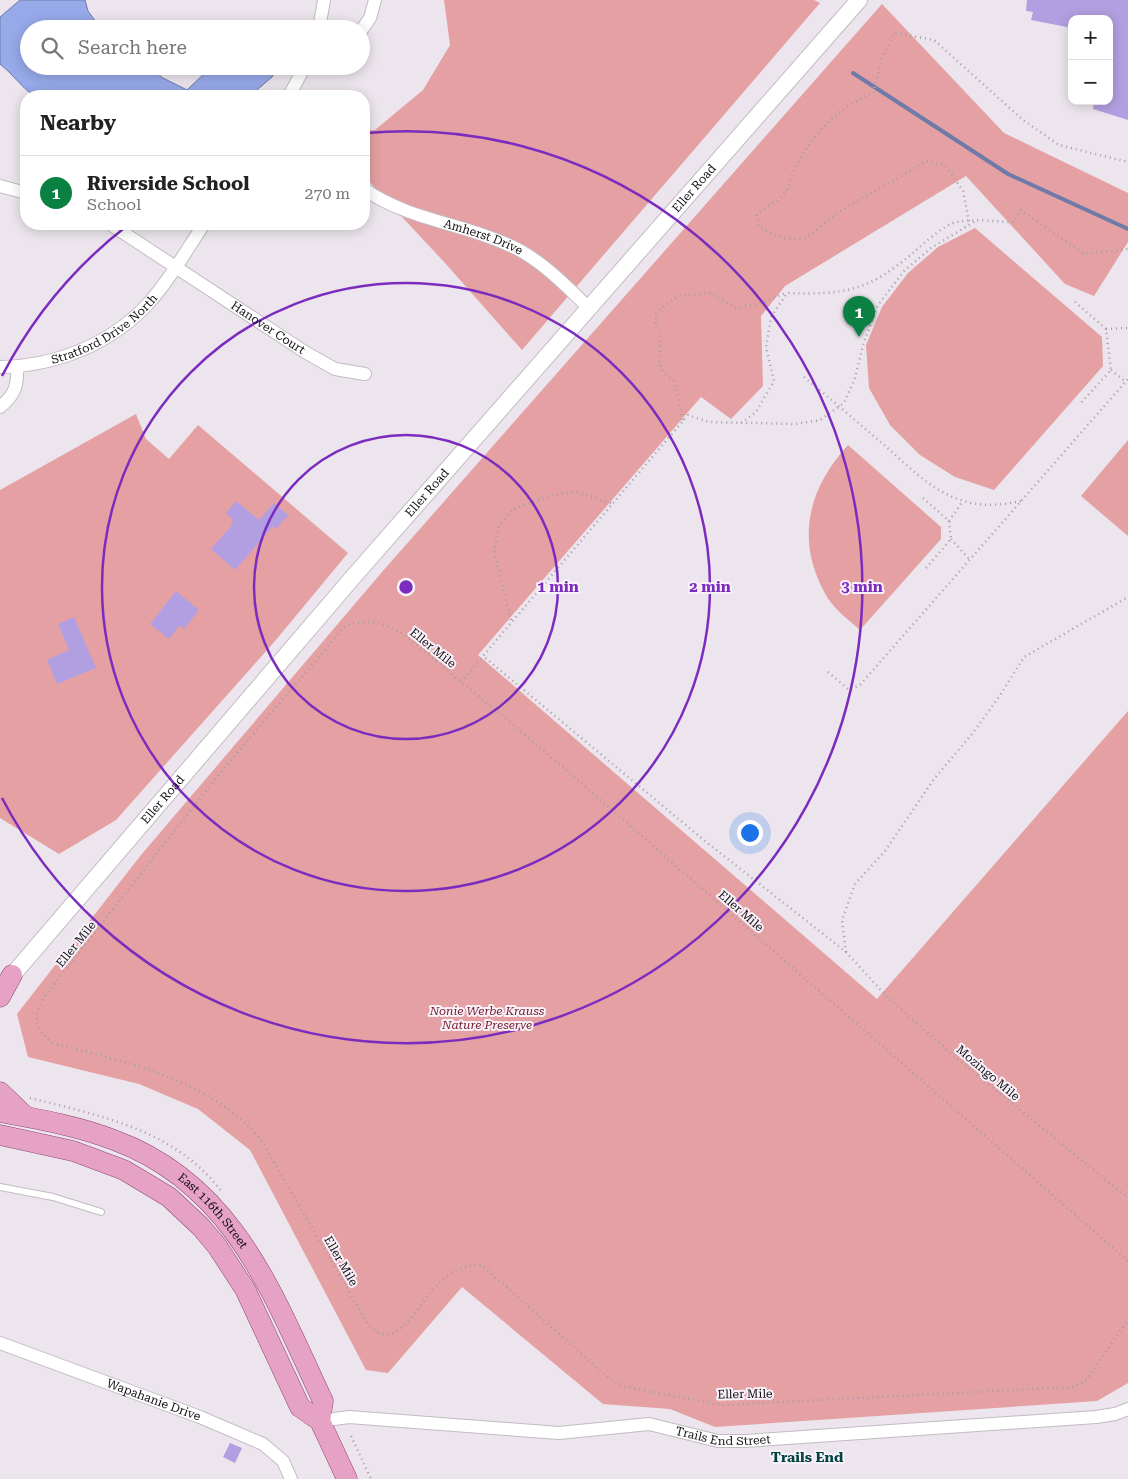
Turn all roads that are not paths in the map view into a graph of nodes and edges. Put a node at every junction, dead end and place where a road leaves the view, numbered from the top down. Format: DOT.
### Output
graph roads {
  1 [pos="324,0"];
  2 [pos="375,0"];
  3 [pos="858,0"];
  4 [pos="321,20"];
  5 [pos="369,20"];
  6 [pos="300,75"];
  7 [pos="292,90"];
  8 [pos="0,186"];
  9 [pos="20,191"];
  10 [pos="370,193"];
  11 [pos="119,230"];
  12 [pos="200,230"];
  13 [pos="176,266"];
  14 [pos="589,308"];
  15 [pos="0,367"];
  16 [pos="17,367"];
  17 [pos="365,374"];
  18 [pos="0,406"];
  19 [pos="12,975"];
  20 [pos="0,991"];
  21 [pos="0,997"];
  22 [pos="0,1092"];
  23 [pos="0,1112"];
  24 [pos="27,1117"];
  25 [pos="0,1136"];
  26 [pos="0,1187"];
  27 [pos="101,1212"];
  28 [pos="0,1343"];
  29 [pos="1128,1409"];
  30 [pos="320,1421"];
  31 [pos="345,1474"];
  32 [pos="291,1479"];
  1 -- 4 [label="street"];
  2 -- 5 [label="street"];
  3 -- 14 [label="street, Eller Road"];
  6 -- 7 [label="street"];
  8 -- 9 [label="street"];
  10 -- 14 [label="street, Amherst Drive"];
  11 -- 13 [label="street, Hanover Court"];
  12 -- 13 [label="street, Stratford Drive North"];
  13 -- 16 [label="street, Stratford Drive North"];
  13 -- 17 [label="street, Hanover Court"];
  14 -- 19 [label="street, Eller Road"];
  15 -- 16 [label="street, Stratford Drive North"];
  16 -- 18 [label="street"];
  19 -- 20 [label="street, Eller Road"];
  19 -- 21 [label="main road"];
  22 -- 24 [label="main road"];
  23 -- 24 [label="main road, East 116th Street"];
  24 -- 30 [label="main road, East 116th Street"];
  25 -- 30 [label="main road, East 116th Street"];
  26 -- 27 [label="lane"];
  28 -- 32 [label="street, Wapahanie Drive"];
  29 -- 30 [label="street, Trails End Street"];
  30 -- 31 [label="main road, East 116th Street"];
}
